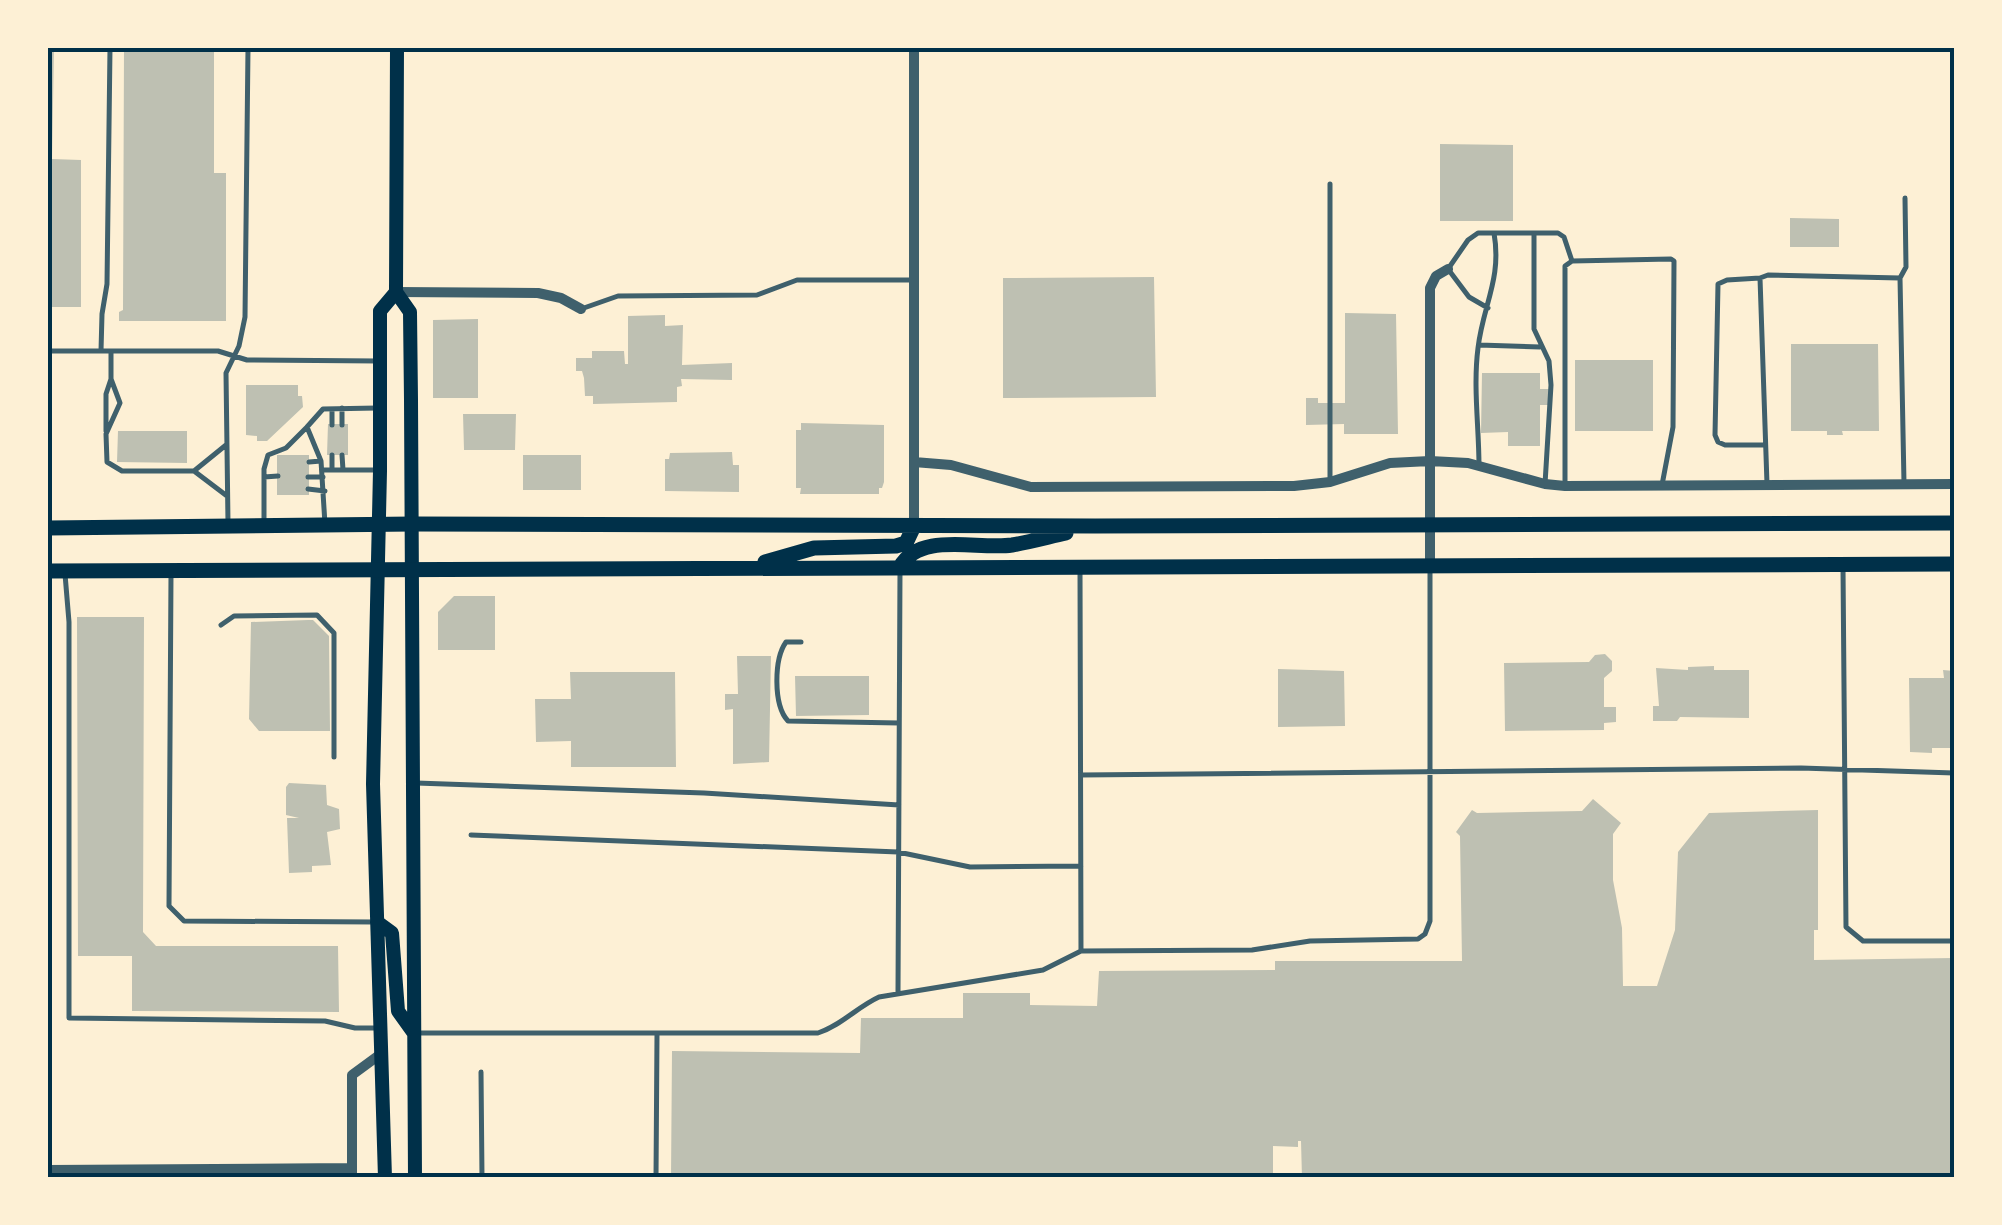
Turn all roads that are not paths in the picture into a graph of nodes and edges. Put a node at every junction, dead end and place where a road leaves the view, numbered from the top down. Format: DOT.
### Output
graph roads {
  1 [pos="110,48"];
  2 [pos="248,48"];
  3 [pos="397,48"];
  4 [pos="914,48"];
  5 [pos="1330,184"];
  6 [pos="1905,198"];
  7 [pos="1494,233"];
  8 [pos="1534,234"];
  9 [pos="1572,261"];
  10 [pos="1448,268"];
  11 [pos="1760,278"];
  12 [pos="1900,278"];
  13 [pos="914,280"];
  14 [pos="396,292"];
  15 [pos="1488,308"];
  16 [pos="581,309"];
  17 [pos="1479,344"];
  18 [pos="1540,347"];
  19 [pos="101,351"];
  20 [pos="48,352"];
  21 [pos="111,352"];
  22 [pos="233,356"];
  23 [pos="380,361"];
  24 [pos="111,379"];
  25 [pos="342,408"];
  26 [pos="380,408"];
  27 [pos="332,409"];
  28 [pos="332,425"];
  29 [pos="342,425"];
  30 [pos="306,427"];
  31 [pos="106,434"];
  32 [pos="227,445"];
  33 [pos="1764,445"];
  34 [pos="332,455"];
  35 [pos="342,455"];
  36 [pos="1430,460"];
  37 [pos="278,462"];
  38 [pos="309,462"];
  39 [pos="321,462"];
  40 [pos="914,462"];
  41 [pos="266,464"];
  42 [pos="1479,466"];
  43 [pos="332,470"];
  44 [pos="342,470"];
  45 [pos="380,470"];
  46 [pos="194,472"];
  47 [pos="323,474"];
  48 [pos="278,476"];
  49 [pos="264,477"];
  50 [pos="308,477"];
  51 [pos="1330,482"];
  52 [pos="1545,484"];
  53 [pos="1767,484"];
  54 [pos="1904,484"];
  55 [pos="1954,484"];
  56 [pos="1662,485"];
  57 [pos="1565,486"];
  58 [pos="308,489"];
  59 [pos="277,490"];
  60 [pos="264,491"];
  61 [pos="326,491"];
  62 [pos="227,496"];
  63 [pos="1954,523"];
  64 [pos="413,524"];
  65 [pos="378,525"];
  66 [pos="1430,525"];
  67 [pos="228,526"];
  68 [pos="264,526"];
  69 [pos="326,526"];
  70 [pos="914,526"];
  71 [pos="1094,526"];
  72 [pos="48,528"];
  73 [pos="1844,564"];
  74 [pos="1954,564"];
  75 [pos="1430,565"];
  76 [pos="1080,566"];
  77 [pos="900,567"];
  78 [pos="747,568"];
  79 [pos="376,570"];
  80 [pos="413,570"];
  81 [pos="56,571"];
  82 [pos="172,571"];
  83 [pos="220,625"];
  84 [pos="801,642"];
  85 [pos="899,724"];
  86 [pos="334,757"];
  87 [pos="1844,770"];
  88 [pos="1430,773"];
  89 [pos="1954,773"];
  90 [pos="1081,776"];
  91 [pos="414,783"];
  92 [pos="899,805"];
  93 [pos="471,836"];
  94 [pos="898,852"];
  95 [pos="1081,866"];
  96 [pos="378,922"];
  97 [pos="1954,941"];
  98 [pos="1081,951"];
  99 [pos="898,992"];
  100 [pos="381,1028"];
  101 [pos="414,1032"];
  102 [pos="656,1034"];
  103 [pos="382,1053"];
  104 [pos="481,1072"];
  105 [pos="48,1170"];
  106 [pos="352,1173"];
  107 [pos="385,1178"];
  108 [pos="416,1178"];
  109 [pos="482,1178"];
  110 [pos="656,1178"];
  1 -- 19 [label="lane"];
  2 -- 22 [label="lane"];
  3 -- 14 [label="main road"];
  4 -- 13 [label="street"];
  5 -- 51 [label="lane"];
  6 -- 12 [label="lane"];
  7 -- 8 [label="lane"];
  7 -- 10 [label="lane"];
  7 -- 15 [label="lane"];
  8 -- 9 [label="lane"];
  8 -- 18 [label="lane"];
  9 -- 56 [label="lane"];
  9 -- 57 [label="lane"];
  10 -- 15 [label="lane"];
  10 -- 36 [label="street"];
  11 -- 12 [label="lane"];
  11 -- 33 [label="lane"];
  11 -- 33 [label="lane"];
  12 -- 54 [label="lane"];
  13 -- 16 [label="lane"];
  13 -- 40 [label="street"];
  14 -- 16 [label="street"];
  14 -- 23 [label="main road"];
  14 -- 64 [label="main road"];
  15 -- 17 [label="lane"];
  17 -- 18 [label="lane"];
  17 -- 42 [label="lane"];
  18 -- 52 [label="lane"];
  19 -- 20 [label="lane"];
  19 -- 21 [label="lane"];
  21 -- 22 [label="lane"];
  21 -- 24 [label="lane"];
  22 -- 23 [label="lane"];
  22 -- 32 [label="lane"];
  23 -- 26 [label="main road"];
  24 -- 31 [label="lane"];
  24 -- 31 [label="lane"];
  25 -- 26 [label="lane"];
  25 -- 27 [label="lane"];
  25 -- 29 [label="lane"];
  26 -- 45 [label="main road"];
  27 -- 28 [label="lane"];
  27 -- 30 [label="lane"];
  30 -- 39 [label="lane"];
  30 -- 41 [label="lane"];
  31 -- 46 [label="lane"];
  32 -- 46 [label="lane"];
  32 -- 62 [label="lane"];
  33 -- 53 [label="lane"];
  34 -- 43 [label="lane"];
  35 -- 44 [label="lane"];
  36 -- 42 [label="street"];
  36 -- 51 [label="street"];
  36 -- 66 [label="street"];
  37 -- 41 [label="lane"];
  38 -- 39 [label="lane"];
  39 -- 47 [label="lane"];
  40 -- 51 [label="street"];
  40 -- 70 [label="street"];
  41 -- 49 [label="lane"];
  42 -- 52 [label="street"];
  43 -- 44 [label="lane"];
  43 -- 47 [label="lane"];
  44 -- 45 [label="lane"];
  45 -- 65 [label="main road"];
  46 -- 62 [label="lane"];
  47 -- 50 [label="lane"];
  47 -- 61 [label="lane"];
  48 -- 49 [label="lane"];
  49 -- 60 [label="lane"];
  52 -- 57 [label="street"];
  53 -- 54 [label="street"];
  53 -- 56 [label="street"];
  54 -- 55 [label="street"];
  56 -- 57 [label="street"];
  58 -- 61 [label="lane"];
  59 -- 60 [label="lane"];
  60 -- 68 [label="lane"];
  61 -- 69 [label="lane"];
  62 -- 67 [label="lane"];
  63 -- 66 [label="main road"];
  64 -- 65 [label="main road"];
  64 -- 70 [label="main road"];
  64 -- 80 [label="main road"];
  65 -- 69 [label="main road"];
  65 -- 79 [label="main road"];
  66 -- 71 [label="main road"];
  66 -- 75 [label="street"];
  67 -- 68 [label="main road"];
  67 -- 72 [label="main road"];
  68 -- 69 [label="main road"];
  70 -- 71 [label="main road"];
  70 -- 78 [label="main road"];
  71 -- 77 [label="main road"];
  73 -- 74 [label="main road"];
  73 -- 75 [label="main road"];
  73 -- 87 [label="lane"];
  75 -- 76 [label="main road"];
  75 -- 88 [label="lane"];
  76 -- 77 [label="main road"];
  76 -- 90 [label="lane"];
  77 -- 78 [label="main road"];
  77 -- 85 [label="lane"];
  78 -- 80 [label="main road"];
  79 -- 80 [label="main road"];
  79 -- 82 [label="main road"];
  79 -- 96 [label="main road"];
  80 -- 91 [label="main road"];
  81 -- 82 [label="main road"];
  81 -- 100 [label="lane"];
  82 -- 96 [label="lane"];
  83 -- 86 [label="lane"];
  84 -- 85 [label="lane"];
  85 -- 92 [label="lane"];
  87 -- 88 [label="lane"];
  87 -- 89 [label="lane"];
  87 -- 97 [label="lane"];
  88 -- 90 [label="lane"];
  88 -- 98 [label="lane"];
  90 -- 95 [label="lane"];
  91 -- 92 [label="lane"];
  91 -- 101 [label="main road"];
  92 -- 94 [label="lane"];
  93 -- 94 [label="lane"];
  94 -- 95 [label="lane"];
  94 -- 99 [label="lane"];
  95 -- 98 [label="lane"];
  96 -- 100 [label="main road"];
  96 -- 101 [label="main road"];
  98 -- 99 [label="lane"];
  99 -- 102 [label="lane"];
  100 -- 103 [label="main road"];
  101 -- 102 [label="lane"];
  101 -- 108 [label="main road"];
  102 -- 110 [label="lane"];
  103 -- 106 [label="street"];
  103 -- 107 [label="main road"];
  104 -- 109 [label="lane"];
  105 -- 106 [label="street"];
}
